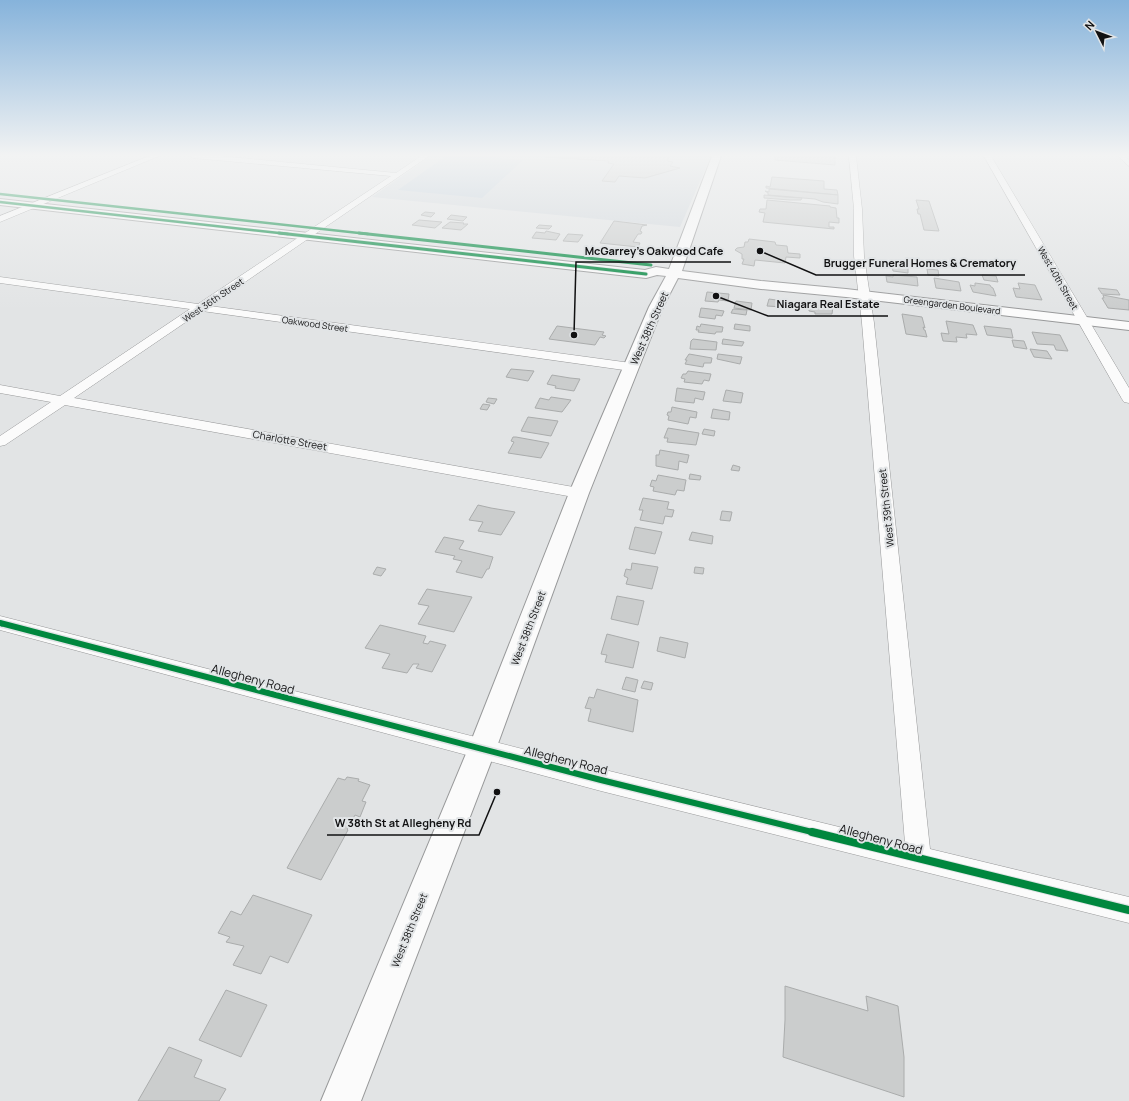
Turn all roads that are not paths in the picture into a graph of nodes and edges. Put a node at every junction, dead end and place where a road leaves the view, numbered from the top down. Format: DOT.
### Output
graph roads {
  1 [pos="29,207"];
  2 [pos="59,207"];
  3 [pos="115,207"];
  4 [pos="351,207"];
  5 [pos="694,207"];
  6 [pos="858,207"];
  7 [pos="1017,207"];
  8 [pos="0,219"];
  9 [pos="313,233"];
  10 [pos="665,272"];
  11 [pos="0,280"];
  12 [pos="865,295"];
  13 [pos="201,308"];
  14 [pos="1083,321"];
  15 [pos="1129,326"];
  16 [pos="631,367"];
  17 [pos="0,389"];
  18 [pos="1129,399"];
  19 [pos="63,400"];
  20 [pos="0,442"];
  21 [pos="579,493"];
  22 [pos="0,623"];
  23 [pos="482,749"];
  24 [pos="919,859"];
  25 [pos="1129,910"];
  26 [pos="341,1101"];
  1 -- 8 [label="street"];
  2 -- 9 [label="street, Greengarden Boulevard"];
  3 -- 9 [label="street, Greengarden Boulevard"];
  4 -- 9 [label="street, West 36th Street"];
  5 -- 10 [label="street, West 38th Street"];
  6 -- 12 [label="street, West 39th Street"];
  7 -- 14 [label="street, West 40th Street"];
  9 -- 10 [label="street, Greengarden Boulevard"];
  9 -- 13 [label="street, West 36th Street"];
  10 -- 12 [label="street, Greengarden Boulevard"];
  10 -- 16 [label="street, West 38th Street"];
  11 -- 13 [label="street, Oakwood Street"];
  12 -- 14 [label="street, Greengarden Boulevard"];
  12 -- 24 [label="street, West 39th Street"];
  13 -- 16 [label="street, Oakwood Street"];
  13 -- 19 [label="street, West 36th Street"];
  14 -- 15 [label="street, Greengarden Boulevard"];
  14 -- 18 [label="street, West 40th Street"];
  16 -- 21 [label="street, West 38th Street"];
  17 -- 19 [label="street, Charlotte Street"];
  19 -- 20 [label="street, West 36th Street"];
  19 -- 21 [label="street, Charlotte Street"];
  21 -- 23 [label="street, West 38th Street"];
  22 -- 23 [label="street, Allegheny Road"];
  23 -- 24 [label="street, Allegheny Road"];
  23 -- 26 [label="street, West 38th Street"];
  24 -- 25 [label="street, Allegheny Road"];
}
